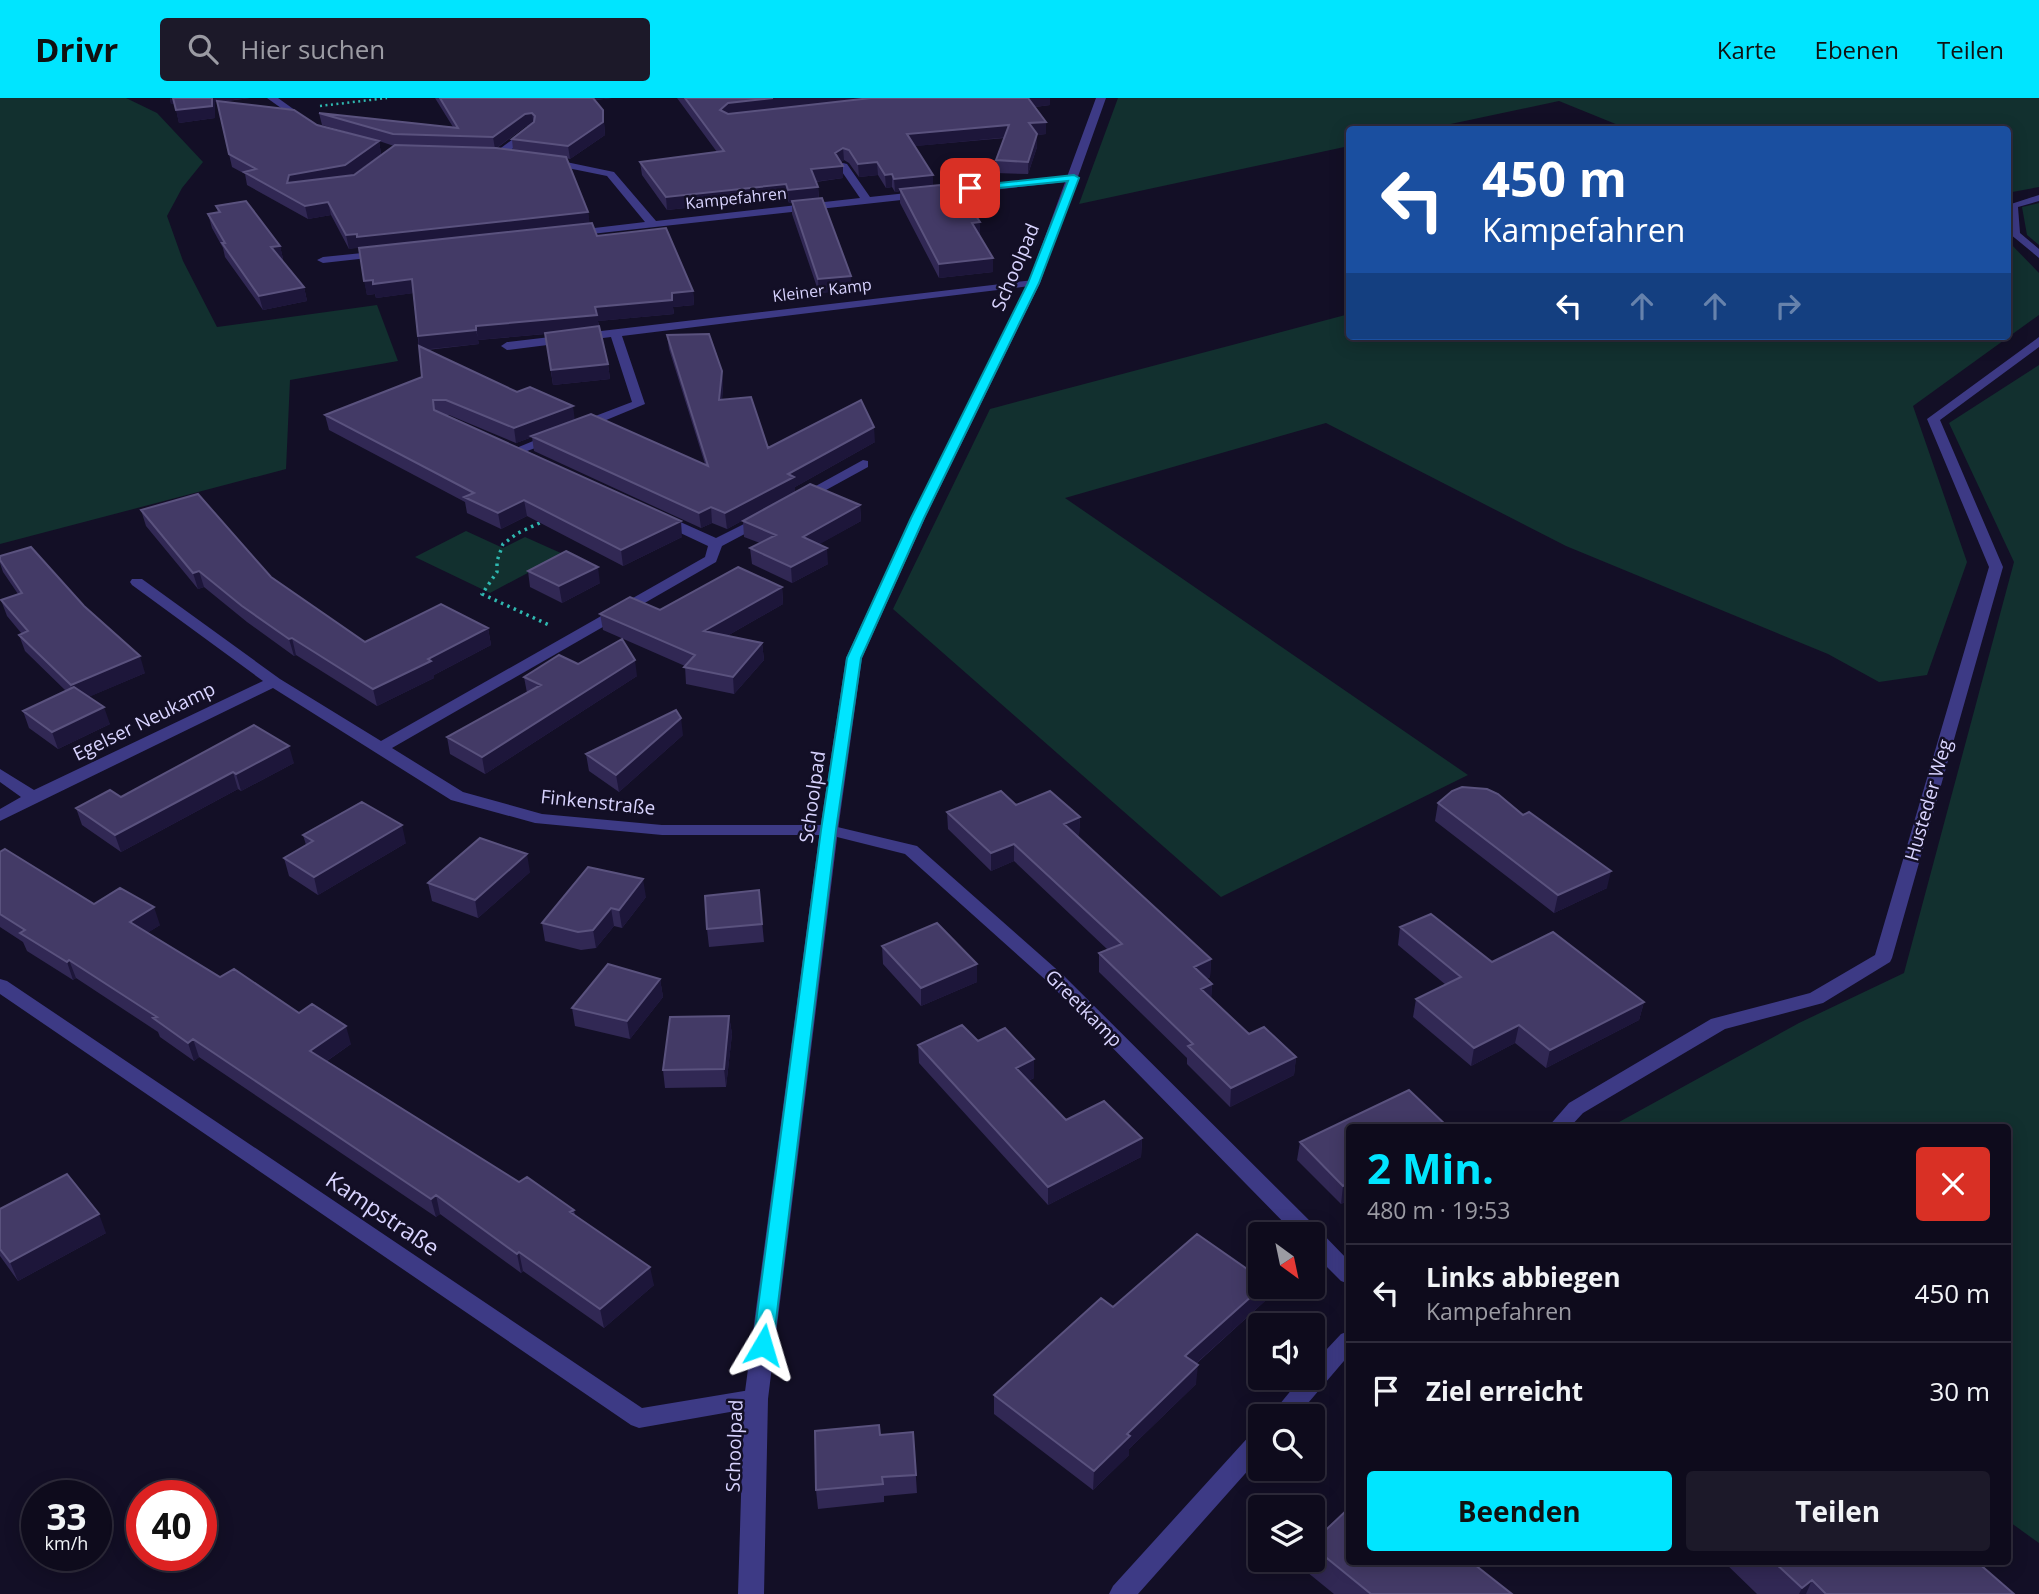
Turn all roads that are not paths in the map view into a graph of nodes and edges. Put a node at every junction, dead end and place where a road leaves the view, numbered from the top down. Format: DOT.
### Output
graph roads {
  1 [pos="272,98"];
  2 [pos="1101,98"];
  3 [pos="311,125"];
  4 [pos="531,130"];
  5 [pos="485,155"];
  6 [pos="498,155"];
  7 [pos="511,156"];
  8 [pos="537,160"];
  9 [pos="843,166"];
  10 [pos="1074,178"];
  11 [pos="2039,198"];
  12 [pos="866,199"];
  13 [pos="652,223"];
  14 [pos="557,234"];
  15 [pos="398,253"];
  16 [pos="2039,255"];
  17 [pos="323,260"];
  18 [pos="1034,283"];
  19 [pos="615,332"];
  20 [pos="2039,341"];
  21 [pos="507,346"];
  22 [pos="541,463"];
  23 [pos="863,464"];
  24 [pos="653,515"];
  25 [pos="713,551"];
  26 [pos="137,582"];
  27 [pos="274,682"];
  28 [pos="380,748"];
  29 [pos="0,774"];
  30 [pos="33,797"];
  31 [pos="0,816"];
  32 [pos="828,830"];
  33 [pos="0,985"];
  34 [pos="1561,1124"];
  35 [pos="1296,1222"];
  36 [pos="1325,1251"];
  37 [pos="1346,1272"];
  38 [pos="1346,1343"];
  39 [pos="756,1399"];
  40 [pos="1293,1404"];
  41 [pos="1248,1453"];
  42 [pos="751,1594"];
  43 [pos="1122,1594"];
  1 -- 3 [label="street"];
  2 -- 10 [label="street, Schoolpad"];
  4 -- 6 [label="street"];
  5 -- 6 [label="street"];
  6 -- 7 [label="street"];
  8 -- 13 [label="street"];
  9 -- 12 [label="street"];
  10 -- 12 [label="street, Kampefahren"];
  10 -- 18 [label="street, Schoolpad"];
  11 -- 16 [label="street"];
  12 -- 13 [label="street, Kampefahren"];
  13 -- 14 [label="street, Kampefahren"];
  15 -- 17 [label="street"];
  18 -- 19 [label="street, Kleiner Kamp"];
  18 -- 32 [label="street, Schoolpad"];
  19 -- 21 [label="street, Kleiner Kamp"];
  19 -- 22 [label="street"];
  20 -- 34 [label="street, Husteder Weg"];
  23 -- 25 [label="street"];
  24 -- 25 [label="street"];
  25 -- 28 [label="street"];
  26 -- 27 [label="street, Finkenstraße"];
  27 -- 28 [label="street, Finkenstraße"];
  27 -- 30 [label="street, Egelser Neukamp"];
  28 -- 32 [label="street, Finkenstraße"];
  29 -- 30 [label="street"];
  30 -- 31 [label="street, Egelser Neukamp"];
  32 -- 35 [label="street, Greetkamp"];
  32 -- 39 [label="street, Schoolpad"];
  33 -- 39 [label="street, Kampstraße"];
  36 -- 37 [label="street"];
  38 -- 40 [label="street"];
  39 -- 42 [label="street, Schoolpad"];
  41 -- 43 [label="street"];
}
